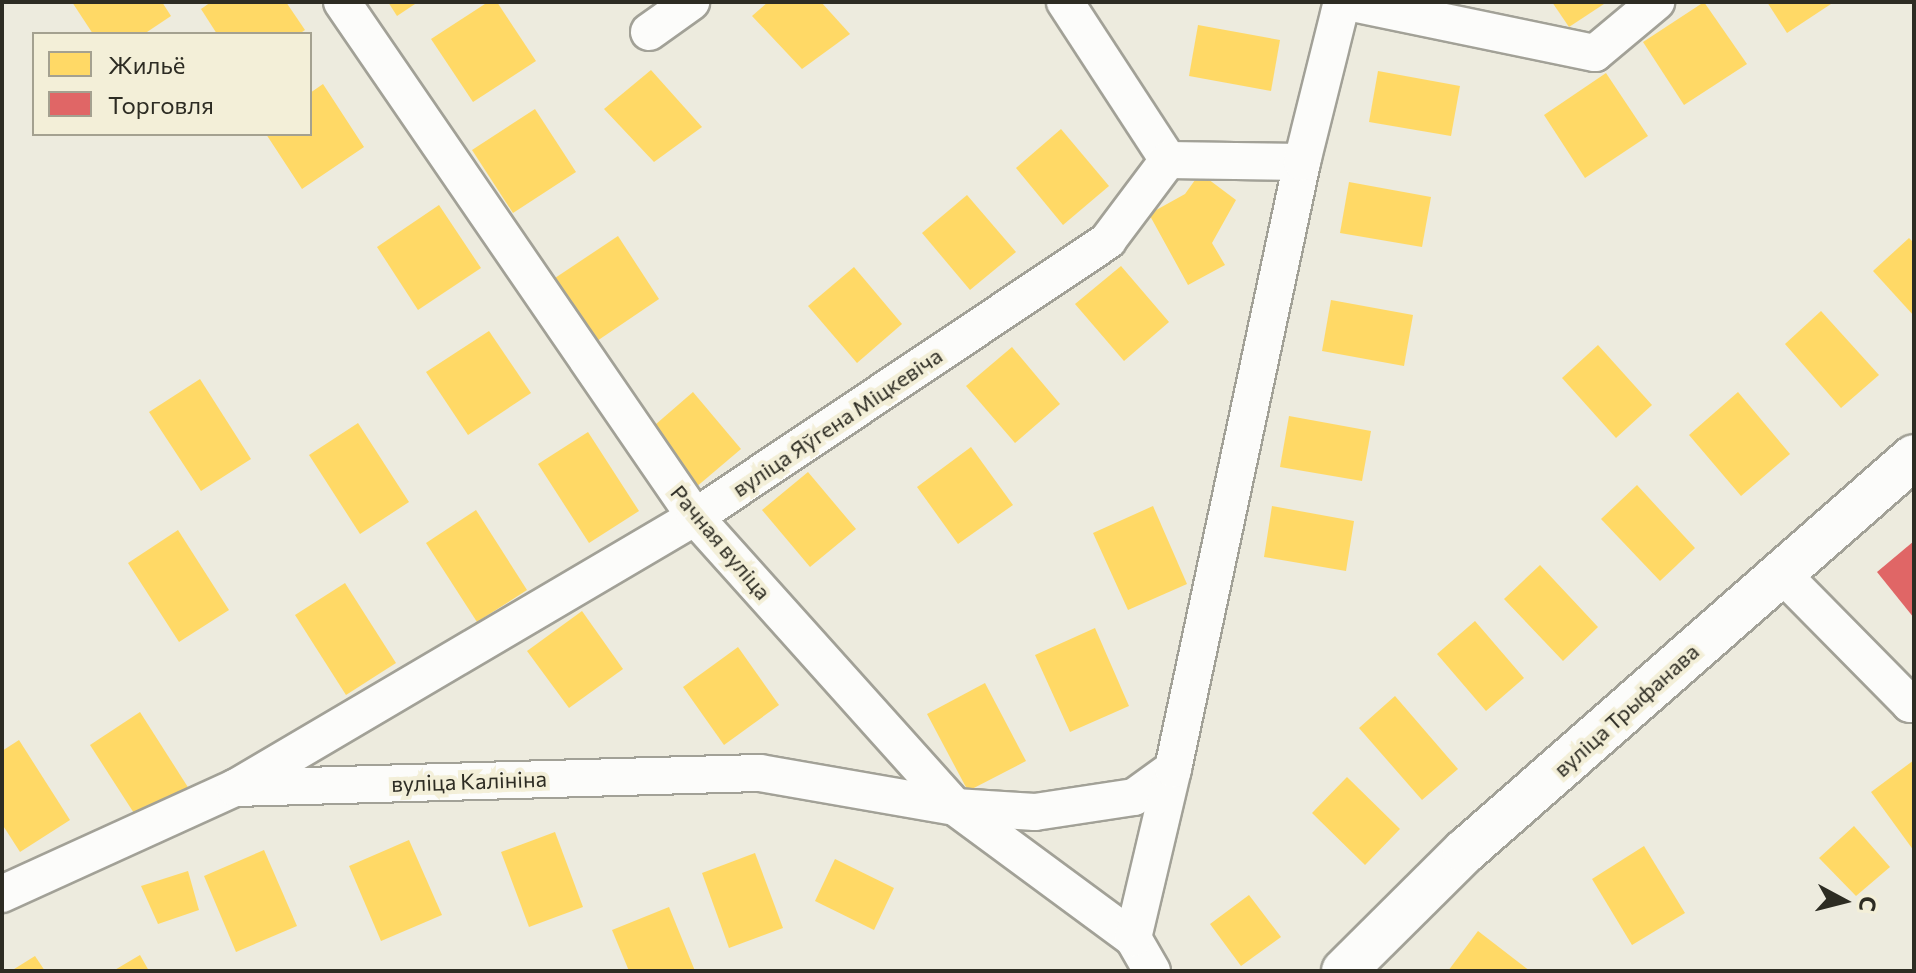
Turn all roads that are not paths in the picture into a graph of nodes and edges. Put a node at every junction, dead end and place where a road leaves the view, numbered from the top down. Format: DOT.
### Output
graph roads {
  1 [pos="342,2"];
  2 [pos="691,2"];
  3 [pos="1065,2"];
  4 [pos="1345,2"];
  5 [pos="1656,2"];
  6 [pos="649,32"];
  7 [pos="1168,160"];
  8 [pos="1302,162"];
  9 [pos="1914,457"];
  10 [pos="695,517"];
  11 [pos="1780,572"];
  12 [pos="1914,702"];
  13 [pos="1173,769"];
  14 [pos="235,788"];
  15 [pos="955,807"];
  16 [pos="2,894"];
  17 [pos="1133,938"];
  18 [pos="1152,971"];
  19 [pos="1344,971"];
  1 -- 10 [label="street, Рачная вуліца"];
  2 -- 6 [label="street"];
  3 -- 7 [label="street"];
  4 -- 5 [label="street"];
  4 -- 8 [label="street"];
  7 -- 8 [label="street"];
  7 -- 10 [label="street, вуліца Яўгена Міцкевіча"];
  8 -- 13 [label="street"];
  9 -- 11 [label="street, вуліца Трыфанава"];
  10 -- 14 [label="street, вуліца Яўгена Міцкевіча"];
  10 -- 15 [label="street, Рачная вуліца"];
  11 -- 12 [label="street"];
  11 -- 19 [label="street, вуліца Трыфанава"];
  13 -- 15 [label="street, вуліца Калініна"];
  13 -- 17 [label="street"];
  14 -- 15 [label="street, вуліца Калініна"];
  14 -- 16 [label="street, вуліца Калініна"];
  15 -- 17 [label="street, Рачная вуліца"];
  17 -- 18 [label="street, Рачная вуліца"];
}
